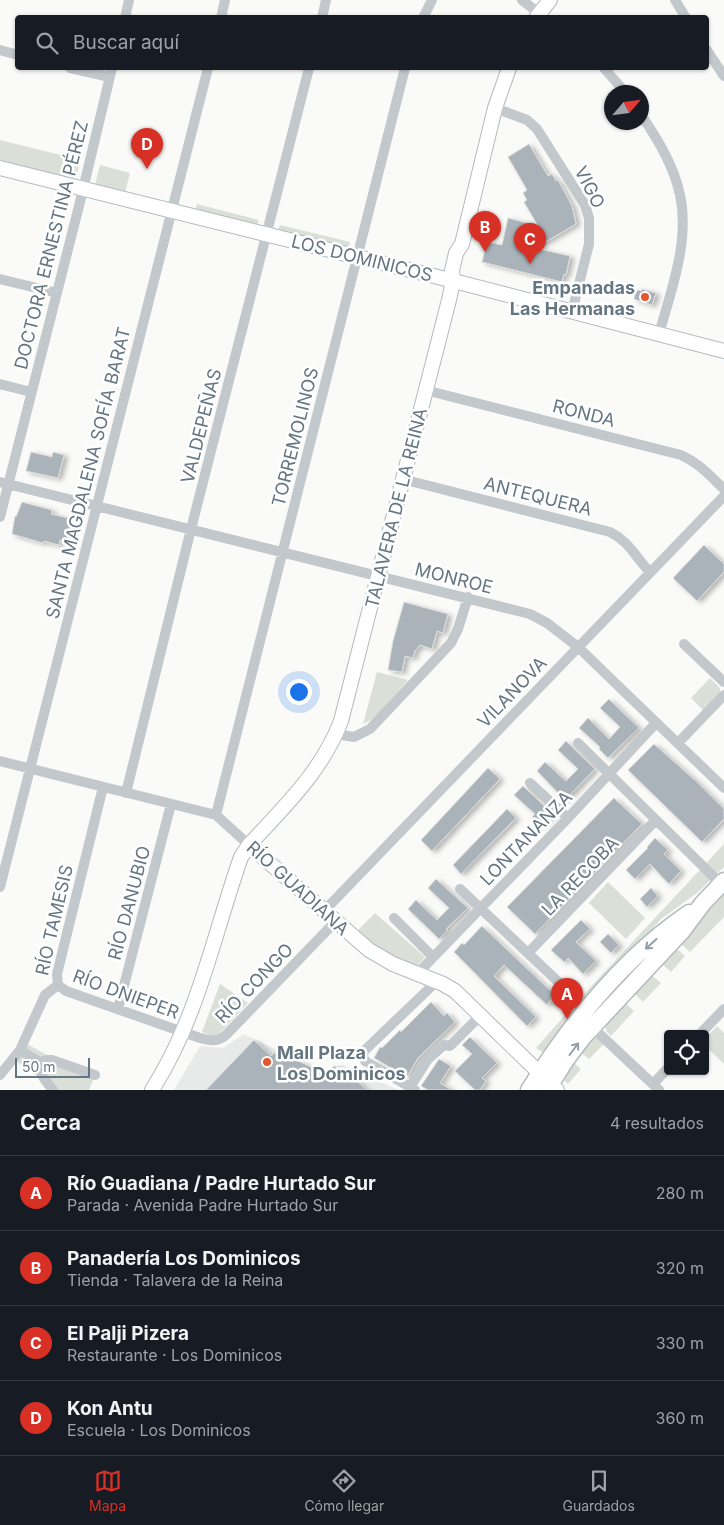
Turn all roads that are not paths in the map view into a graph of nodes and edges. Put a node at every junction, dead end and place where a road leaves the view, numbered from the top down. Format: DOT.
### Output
graph roads {
  1 [pos="130,0"];
  2 [pos="225,0"];
  3 [pos="326,0"];
  4 [pos="432,0"];
  5 [pos="522,0"];
  6 [pos="550,0"];
  7 [pos="675,0"];
  8 [pos="126,15"];
  9 [pos="221,15"];
  10 [pos="323,15"];
  11 [pos="424,15"];
  12 [pos="539,15"];
  13 [pos="541,15"];
  14 [pos="684,15"];
  15 [pos="0,50"];
  16 [pos="15,53"];
  17 [pos="709,53"];
  18 [pos="90,70"];
  19 [pos="207,70"];
  20 [pos="308,70"];
  21 [pos="405,70"];
  22 [pos="508,70"];
  23 [pos="606,70"];
  24 [pos="111,72"];
  25 [pos="724,76"];
  26 [pos="619,85"];
  27 [pos="496,108"];
  28 [pos="649,128"];
  29 [pos="0,168"];
  30 [pos="83,189"];
  31 [pos="172,211"];
  32 [pos="266,234"];
  33 [pos="357,257"];
  34 [pos="0,279"];
  35 [pos="453,281"];
  36 [pos="57,293"];
  37 [pos="572,312"];
  38 [pos="659,334"];
  39 [pos="724,351"];
  40 [pos="0,384"];
  41 [pos="426,390"];
  42 [pos="31,392"];
  43 [pos="402,479"];
  44 [pos="4,483"];
  45 [pos="724,489"];
  46 [pos="724,496"];
  47 [pos="96,506"];
  48 [pos="0,517"];
  49 [pos="191,529"];
  50 [pos="283,551"];
  51 [pos="650,572"];
  52 [pos="378,576"];
  53 [pos="468,597"];
  54 [pos="684,644"];
  55 [pos="578,647"];
  56 [pos="724,682"];
  57 [pos="724,695"];
  58 [pos="656,723"];
  59 [pos="336,734"];
  60 [pos="578,743"];
  61 [pos="678,743"];
  62 [pos="0,761"];
  63 [pos="29,768"];
  64 [pos="609,775"];
  65 [pos="530,783"];
  66 [pos="103,787"];
  67 [pos="724,788"];
  68 [pos="126,793"];
  69 [pos="171,804"];
  70 [pos="216,815"];
  71 [pos="568,818"];
  72 [pos="655,821"];
  73 [pos="249,845"];
  74 [pos="723,882"];
  75 [pos="0,887"];
  76 [pos="460,889"];
  77 [pos="703,903"];
  78 [pos="480,908"];
  79 [pos="324,911"];
  80 [pos="394,918"];
  81 [pos="336,922"];
  82 [pos="528,953"];
  83 [pos="433,956"];
  84 [pos="417,974"];
  85 [pos="437,981"];
  86 [pos="58,984"];
  87 [pos="118,1009"];
  88 [pos="587,1009"];
  89 [pos="724,1009"];
  90 [pos="481,1015"];
  91 [pos="592,1027"];
  92 [pos="704,1030"];
  93 [pos="184,1032"];
  94 [pos="20,1050"];
  95 [pos="42,1063"];
  96 [pos="664,1074"];
  97 [pos="0,1075"];
  98 [pos="95,1075"];
  99 [pos="549,1084"];
  100 [pos="656,1087"];
  101 [pos="413,1088"];
  102 [pos="53,1090"];
  103 [pos="152,1090"];
  104 [pos="529,1090"];
  1 -- 8 [label="street"];
  2 -- 9 [label="street"];
  3 -- 10 [label="street"];
  4 -- 11 [label="street"];
  5 -- 12 [label="street"];
  6 -- 13 [label="street"];
  7 -- 14 [label="street"];
  15 -- 16 [label="street"];
  17 -- 25 [label="street"];
  18 -- 24 [label="street"];
  19 -- 31 [label="street, SANTA MAGDALENA SOFÍA BARAT"];
  20 -- 32 [label="street, VALDEPEÑAS"];
  21 -- 33 [label="street, TORREMOLINOS"];
  22 -- 27 [label="street, TALAVERA DE LA REINA"];
  23 -- 26 [label="street"];
  24 -- 30 [label="street, DOCTORA ERNESTINA PÉREZ"];
  27 -- 35 [label="street, TALAVERA DE LA REINA"];
  27 -- 37 [label="street, VIGO"];
  28 -- 38 [label="street"];
  29 -- 30 [label="street, LOS DOMINICOS"];
  30 -- 31 [label="street, LOS DOMINICOS"];
  30 -- 36 [label="street, DOCTORA ERNESTINA PÉREZ"];
  31 -- 32 [label="street, LOS DOMINICOS"];
  31 -- 47 [label="street, SANTA MAGDALENA SOFÍA BARAT"];
  32 -- 33 [label="street, LOS DOMINICOS"];
  32 -- 49 [label="street, VALDEPEÑAS"];
  33 -- 35 [label="street, LOS DOMINICOS"];
  33 -- 50 [label="street, TORREMOLINOS"];
  34 -- 36 [label="street"];
  35 -- 37 [label="street, LOS DOMINICOS"];
  35 -- 41 [label="street, TALAVERA DE LA REINA"];
  36 -- 42 [label="street, DOCTORA ERNESTINA PÉREZ"];
  37 -- 38 [label="street, LOS DOMINICOS"];
  38 -- 39 [label="street, LOS DOMINICOS"];
  40 -- 42 [label="street"];
  41 -- 43 [label="street, TALAVERA DE LA REINA"];
  41 -- 45 [label="street, RONDA"];
  42 -- 44 [label="street, DOCTORA ERNESTINA PÉREZ"];
  43 -- 51 [label="street, ANTEQUERA"];
  43 -- 52 [label="street, TALAVERA DE LA REINA"];
  44 -- 47 [label="street, MONROE"];
  44 -- 48 [label="street, DOCTORA ERNESTINA PÉREZ"];
  46 -- 51 [label="street, VILANOVA"];
  47 -- 49 [label="street, MONROE"];
  47 -- 63 [label="street, SANTA MAGDALENA SOFÍA BARAT"];
  49 -- 50 [label="street, MONROE"];
  49 -- 68 [label="street, VALDEPEÑAS"];
  50 -- 52 [label="street, MONROE"];
  50 -- 70 [label="street, TORREMOLINOS"];
  51 -- 55 [label="street, VILANOVA"];
  52 -- 53 [label="street, MONROE"];
  52 -- 59 [label="street, TALAVERA DE LA REINA"];
  53 -- 55 [label="street, MONROE"];
  53 -- 59 [label="street"];
  54 -- 56 [label="street"];
  55 -- 58 [label="street, MONROE"];
  55 -- 79 [label="street, VILANOVA"];
  57 -- 61 [label="street"];
  58 -- 61 [label="street, MONROE"];
  58 -- 64 [label="street, LONTANANZA"];
  59 -- 73 [label="street, TALAVERA DE LA REINA"];
  60 -- 64 [label="street"];
  61 -- 67 [label="street, MONROE"];
  62 -- 63 [label="street, RÍO GUADIANA"];
  63 -- 66 [label="street, RÍO GUADIANA"];
  63 -- 75 [label="street, SANTA MAGDALENA SOFÍA BARAT"];
  64 -- 71 [label="street, LONTANANZA"];
  64 -- 72 [label="street"];
  65 -- 71 [label="street"];
  66 -- 68 [label="street, RÍO GUADIANA"];
  66 -- 86 [label="street, RÍO TAMESIS"];
  68 -- 69 [label="street, RÍO GUADIANA"];
  69 -- 70 [label="street, RÍO GUADIANA"];
  69 -- 87 [label="street, RÍO DANUBIO"];
  70 -- 73 [label="street, RÍO GUADIANA"];
  71 -- 78 [label="street, LONTANANZA"];
  72 -- 74 [label="street"];
  72 -- 82 [label="street, LA RECOBA"];
  73 -- 79 [label="street, RÍO GUADIANA"];
  73 -- 93 [label="street, TALAVERA DE LA REINA"];
  74 -- 77 [label="main road"];
  76 -- 78 [label="street"];
  77 -- 88 [label="main road, one-way"];
  77 -- 91 [label="main road"];
  78 -- 82 [label="street"];
  78 -- 83 [label="street, LONTANANZA"];
  79 -- 81 [label="street, RÍO GUADIANA"];
  80 -- 83 [label="street"];
  81 -- 84 [label="street, RÍO GUADIANA"];
  81 -- 93 [label="street, RÍO CONGO"];
  82 -- 88 [label="street"];
  83 -- 84 [label="street, LONTANANZA"];
  84 -- 85 [label="street, RÍO GUADIANA"];
  85 -- 90 [label="street, RÍO GUADIANA"];
  85 -- 101 [label="street"];
  86 -- 87 [label="street, RÍO DNIEPER"];
  86 -- 94 [label="street, RÍO TAMESIS"];
  87 -- 93 [label="street, RÍO DNIEPER"];
  88 -- 99 [label="main road"];
  89 -- 92 [label="street"];
  90 -- 99 [label="street, RÍO GUADIANA"];
  90 -- 101 [label="street"];
  99 -- 91 [label="main road, one-way"];
  91 -- 100 [label="street"];
  93 -- 103 [label="street, TALAVERA DE LA REINA"];
  94 -- 95 [label="street"];
  94 -- 97 [label="street, RÍO TAMESIS"];
  95 -- 98 [label="street"];
  95 -- 102 [label="street"];
  96 -- 100 [label="street"];
  99 -- 104 [label="main road"];
}
